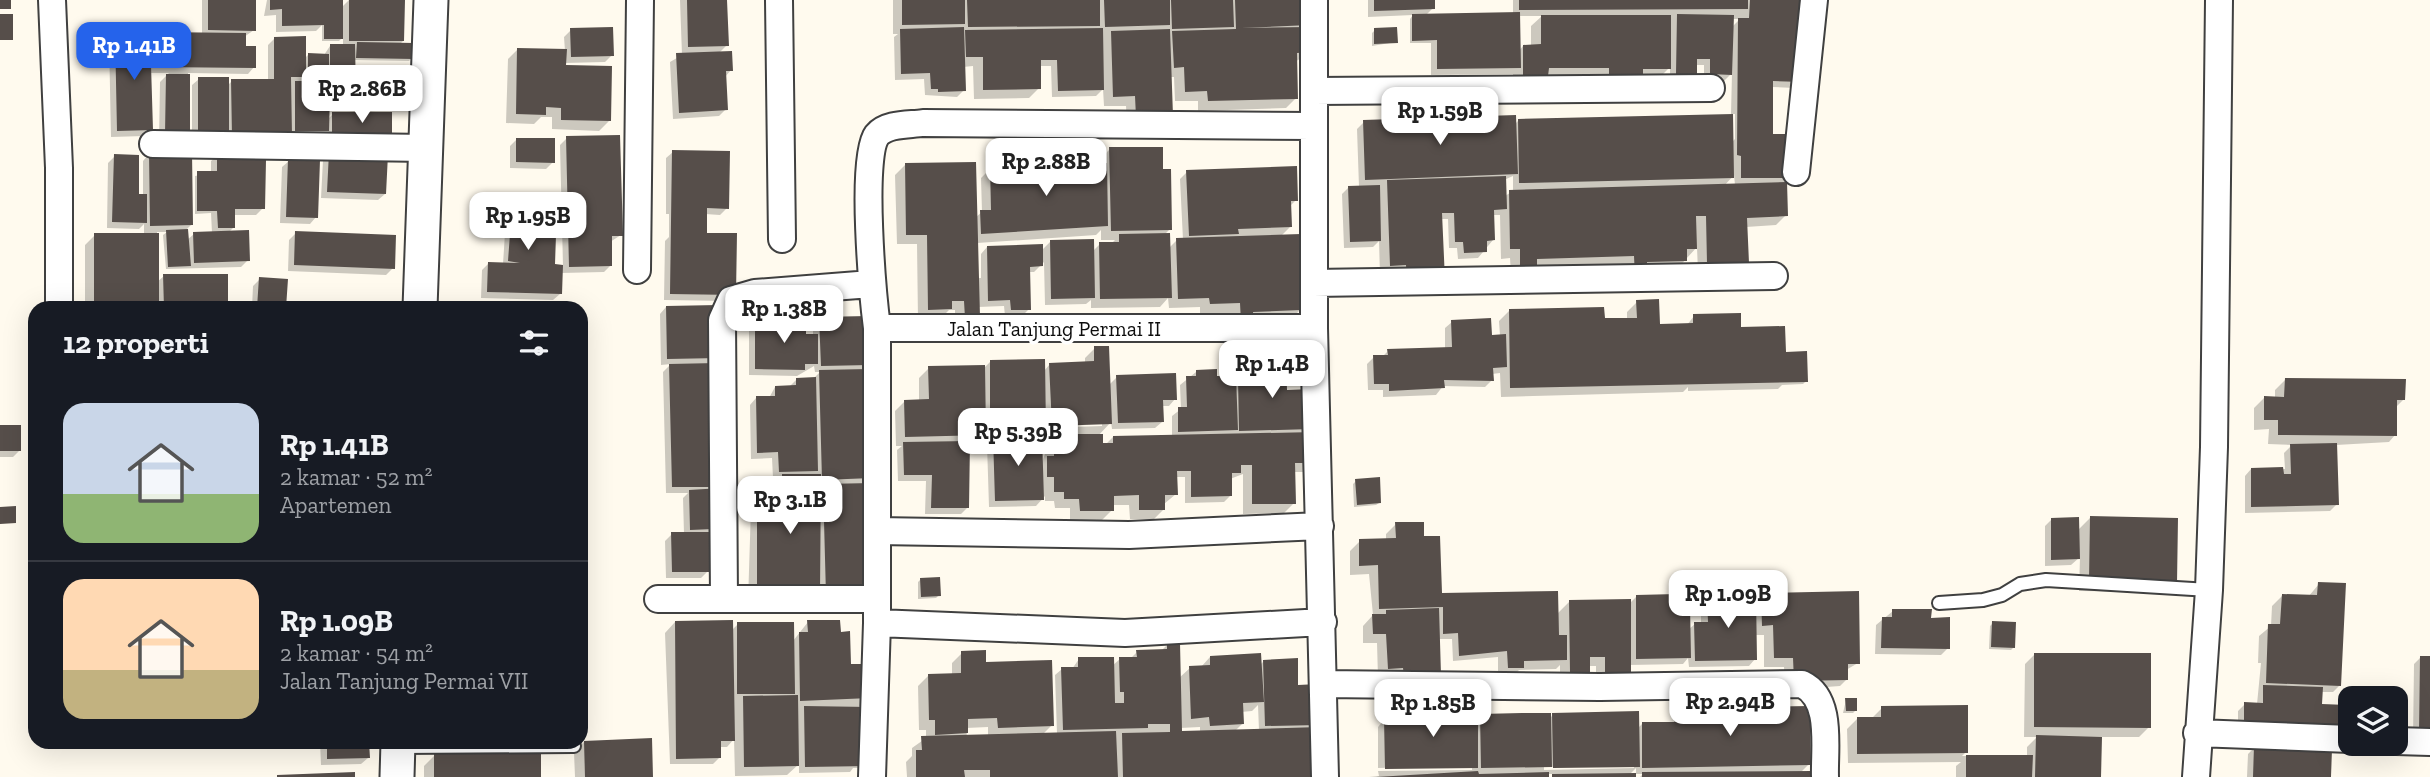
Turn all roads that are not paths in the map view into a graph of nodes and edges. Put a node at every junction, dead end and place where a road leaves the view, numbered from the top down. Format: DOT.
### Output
graph roads {
  1 [pos="52,0"];
  2 [pos="431,0"];
  3 [pos="640,0"];
  4 [pos="779,0"];
  5 [pos="1314,0"];
  6 [pos="1814,0"];
  7 [pos="2219,0"];
  8 [pos="1711,88"];
  9 [pos="1314,91"];
  10 [pos="1312,126"];
  11 [pos="153,145"];
  12 [pos="427,148"];
  13 [pos="1796,172"];
  14 [pos="782,239"];
  15 [pos="637,270"];
  16 [pos="1774,275"];
  17 [pos="1314,283"];
  18 [pos="871,284"];
  19 [pos="59,301"];
  20 [pos="420,301"];
  21 [pos="877,328"];
  22 [pos="1314,328"];
  23 [pos="1320,526"];
  24 [pos="877,531"];
  25 [pos="2209,590"];
  26 [pos="658,599"];
  27 [pos="724,599"];
  28 [pos="1939,603"];
  29 [pos="876,611"];
  30 [pos="1323,622"];
  31 [pos="1324,684"];
  32 [pos="2197,733"];
  33 [pos="2338,739"];
  34 [pos="2408,741"];
  35 [pos="2430,742"];
  36 [pos="515,749"];
  37 [pos="398,755"];
  38 [pos="872,777"];
  39 [pos="1325,777"];
  40 [pos="1825,777"];
  41 [pos="2196,777"];
  1 -- 19 [label="street"];
  2 -- 12 [label="street"];
  3 -- 15 [label="street"];
  4 -- 14 [label="street"];
  5 -- 9 [label="street"];
  6 -- 13 [label="street"];
  7 -- 25 [label="street"];
  8 -- 9 [label="street"];
  9 -- 10 [label="street"];
  10 -- 17 [label="street"];
  10 -- 18 [label="street"];
  11 -- 12 [label="street"];
  12 -- 20 [label="street"];
  16 -- 17 [label="street"];
  17 -- 22 [label="street"];
  18 -- 21 [label="street"];
  18 -- 27 [label="street"];
  21 -- 22 [label="street, Jalan Tanjung Permai II"];
  21 -- 24 [label="street"];
  22 -- 23 [label="street"];
  23 -- 24 [label="street"];
  23 -- 30 [label="street"];
  24 -- 29 [label="street"];
  25 -- 28 [label="lane"];
  25 -- 32 [label="street"];
  26 -- 27 [label="street"];
  27 -- 29 [label="street"];
  29 -- 30 [label="street"];
  29 -- 38 [label="street"];
  30 -- 31 [label="street"];
  31 -- 39 [label="street"];
  31 -- 40 [label="street"];
  32 -- 33 [label="street"];
  32 -- 41 [label="street"];
  34 -- 35 [label="street"];
  36 -- 37 [label="lane"];
}
